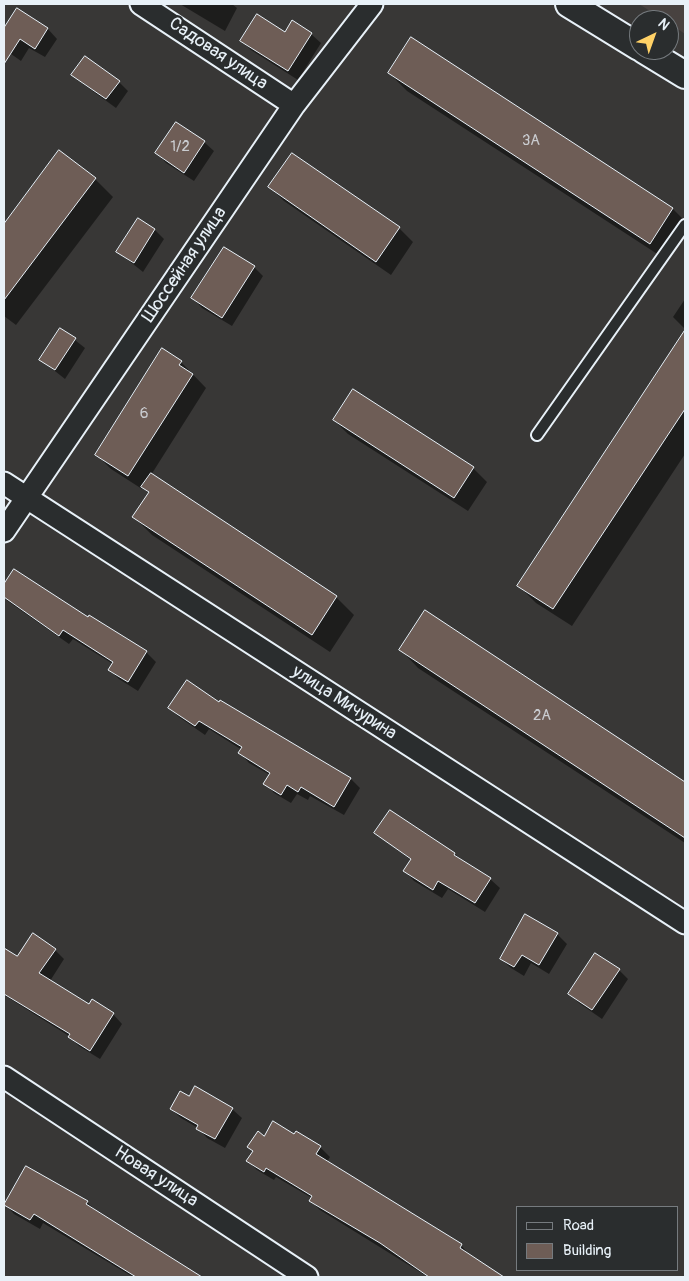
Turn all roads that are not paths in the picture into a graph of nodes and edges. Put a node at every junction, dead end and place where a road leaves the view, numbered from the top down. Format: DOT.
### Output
graph roads {
  1 [pos="141,4"];
  2 [pos="372,4"];
  3 [pos="580,6"];
  4 [pos="629,40"];
  5 [pos="660,60"];
  6 [pos="685,75"];
  7 [pos="294,105"];
  8 [pos="685,225"];
  9 [pos="537,435"];
  10 [pos="4,483"];
  11 [pos="27,498"];
  12 [pos="4,531"];
  13 [pos="685,922"];
  14 [pos="4,1076"];
  15 [pos="308,1277"];
  1 -- 7 [label="street, Садовая улица"];
  2 -- 7 [label="street, Шоссейная улица"];
  3 -- 4 [label="street"];
  5 -- 6 [label="street"];
  7 -- 11 [label="street, Шоссейная улица"];
  8 -- 9 [label="lane"];
  10 -- 11 [label="street, улица Мичурина"];
  11 -- 12 [label="street, Шоссейная улица"];
  11 -- 13 [label="street, улица Мичурина"];
  14 -- 15 [label="street, Новая улица"];
}
